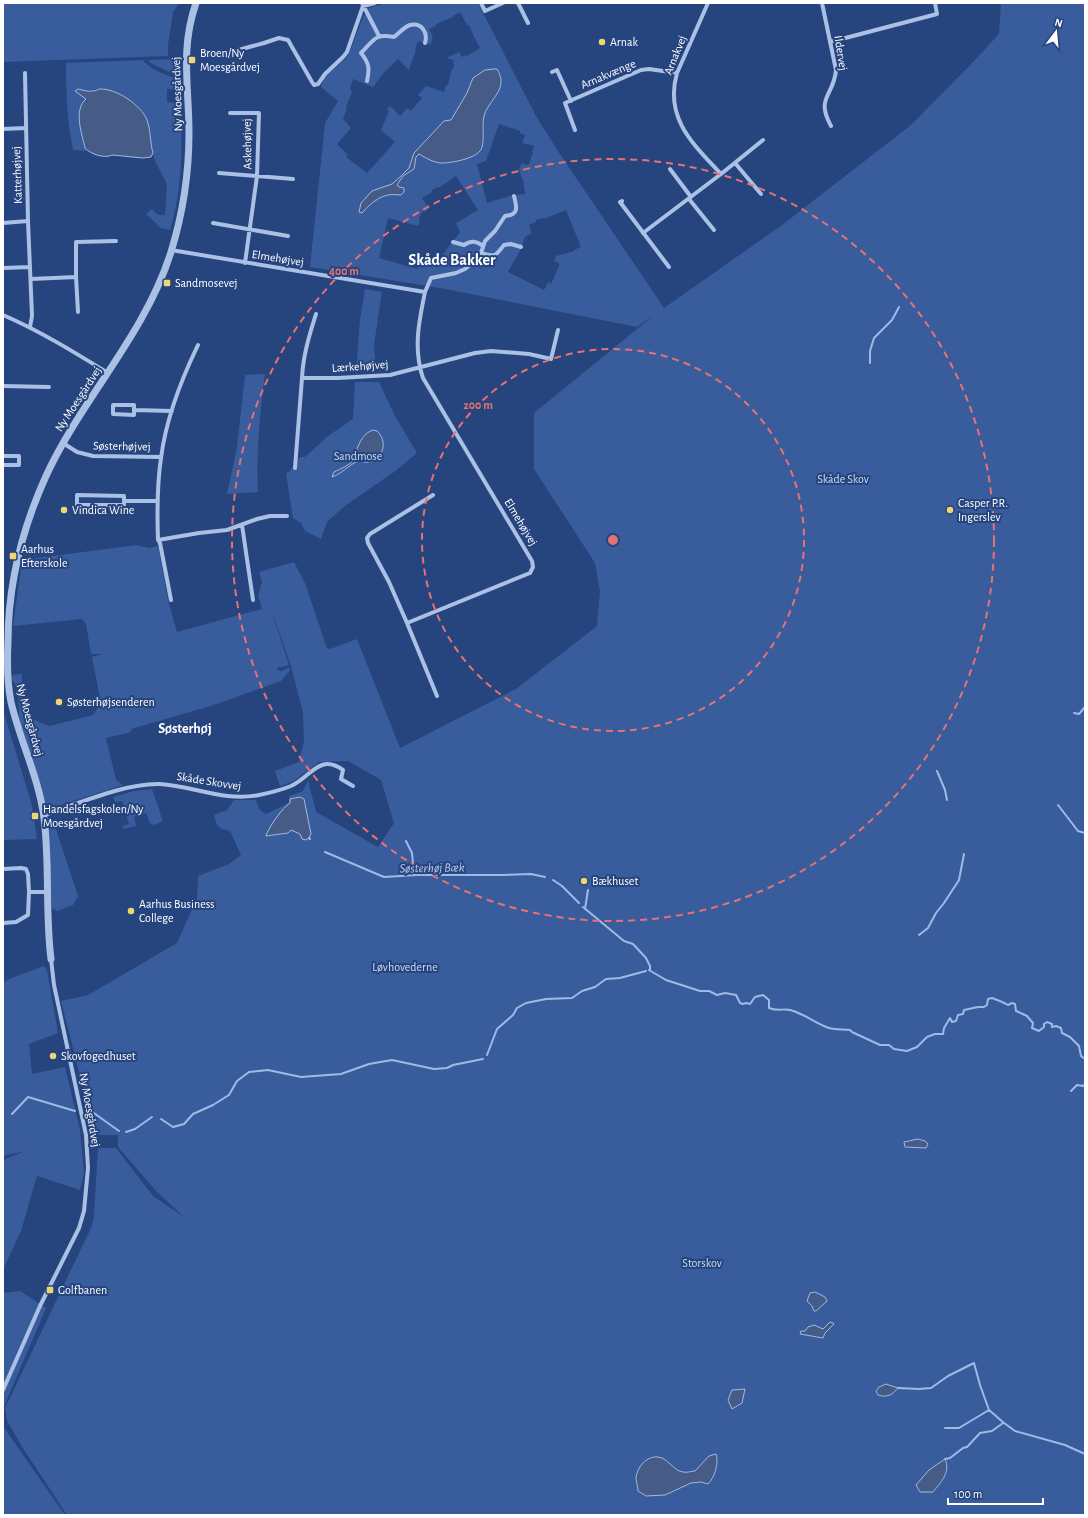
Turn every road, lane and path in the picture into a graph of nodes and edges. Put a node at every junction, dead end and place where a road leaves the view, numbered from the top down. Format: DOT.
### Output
graph roads {
  1 [pos="196,3"];
  2 [pos="375,3"];
  3 [pos="481,3"];
  4 [pos="503,3"];
  5 [pos="518,3"];
  6 [pos="708,3"];
  7 [pos="822,3"];
  8 [pos="935,3"];
  9 [pos="363,4"];
  10 [pos="528,23"];
  11 [pos="379,36"];
  12 [pos="830,42"];
  13 [pos="425,43"];
  14 [pos="208,54"];
  15 [pos="552,72"];
  16 [pos="25,73"];
  17 [pos="677,73"];
  18 [pos="367,81"];
  19 [pos="571,101"];
  20 [pos="230,113"];
  21 [pos="831,126"];
  22 [pos="26,128"];
  23 [pos="3,129"];
  24 [pos="575,130"];
  25 [pos="762,140"];
  26 [pos="735,163"];
  27 [pos="670,169"];
  28 [pos="219,173"];
  29 [pos="721,174"];
  30 [pos="257,176"];
  31 [pos="294,179"];
  32 [pos="761,194"];
  33 [pos="514,196"];
  34 [pos="690,198"];
  35 [pos="622,200"];
  36 [pos="28,221"];
  37 [pos="3,223"];
  38 [pos="212,223"];
  39 [pos="250,230"];
  40 [pos="714,230"];
  41 [pos="643,233"];
  42 [pos="288,236"];
  43 [pos="116,241"];
  44 [pos="453,242"];
  45 [pos="483,246"];
  46 [pos="520,247"];
  47 [pos="171,250"];
  48 [pos="481,253"];
  49 [pos="245,263"];
  50 [pos="30,267"];
  51 [pos="669,267"];
  52 [pos="3,268"];
  53 [pos="76,277"];
  54 [pos="31,278"];
  55 [pos="425,292"];
  56 [pos="78,312"];
  57 [pos="316,314"];
  58 [pos="3,315"];
  59 [pos="30,327"];
  60 [pos="558,330"];
  61 [pos="198,346"];
  62 [pos="419,367"];
  63 [pos="108,373"];
  64 [pos="302,378"];
  65 [pos="3,386"];
  66 [pos="49,387"];
  67 [pos="134,410"];
  68 [pos="172,411"];
  69 [pos="63,443"];
  70 [pos="3,456"];
  71 [pos="161,457"];
  72 [pos="3,465"];
  73 [pos="295,468"];
  74 [pos="433,495"];
  75 [pos="124,501"];
  76 [pos="157,501"];
  77 [pos="287,516"];
  78 [pos="242,526"];
  79 [pos="158,540"];
  80 [pos="172,600"];
  81 [pos="253,600"];
  82 [pos="407,623"];
  83 [pos="437,696"];
  84 [pos="353,786"];
  85 [pos="44,815"];
  86 [pos="3,869"];
  87 [pos="29,892"];
  88 [pos="49,892"];
  89 [pos="3,923"];
  90 [pos="51,959"];
  91 [pos="3,1390"];
  1 -- 47 [label="street, Ny Moesgårdvej"];
  2 -- 9 [label="street"];
  3 -- 4 [label="street"];
  5 -- 10 [label="street"];
  6 -- 17 [label="street, Arnakvej"];
  7 -- 12 [label="street, Ildervej"];
  8 -- 12 [label="street"];
  9 -- 11 [label="street"];
  9 -- 14 [label="street"];
  11 -- 13 [label="street"];
  11 -- 18 [label="street"];
  12 -- 21 [label="street, Ildervej"];
  15 -- 19 [label="street, Arnakvænge"];
  16 -- 22 [label="street, Katterhøjvej"];
  17 -- 19 [label="street, Arnakvænge"];
  17 -- 29 [label="street, Arnakvej"];
  19 -- 24 [label="street, Arnakvænge"];
  20 -- 30 [label="street, Askehøjvej"];
  22 -- 23 [label="street, Katterhøjvej"];
  22 -- 36 [label="street, Katterhøjvej"];
  25 -- 26 [label="street"];
  26 -- 29 [label="street"];
  26 -- 32 [label="street"];
  27 -- 34 [label="street"];
  28 -- 30 [label="street, Askehøjvej"];
  29 -- 34 [label="street"];
  30 -- 31 [label="street, Askehøjvej"];
  30 -- 39 [label="street, Askehøjvej"];
  33 -- 45 [label="street"];
  34 -- 40 [label="street"];
  34 -- 41 [label="street"];
  35 -- 41 [label="street"];
  36 -- 37 [label="street, Katterhøjvej"];
  36 -- 50 [label="street, Katterhøjvej"];
  38 -- 39 [label="street"];
  39 -- 42 [label="street"];
  39 -- 49 [label="street, Askehøjvej"];
  41 -- 51 [label="street"];
  43 -- 53 [label="street"];
  44 -- 45 [label="street"];
  45 -- 48 [label="street"];
  46 -- 48 [label="street"];
  47 -- 49 [label="street, Elmehøjvej"];
  47 -- 63 [label="street, Ny Moesgårdvej"];
  48 -- 55 [label="street"];
  49 -- 55 [label="street, Elmehøjvej"];
  50 -- 52 [label="street"];
  50 -- 54 [label="street, Katterhøjvej"];
  53 -- 54 [label="street"];
  53 -- 56 [label="street"];
  54 -- 59 [label="street, Katterhøjvej"];
  55 -- 62 [label="street, Elmehøjvej"];
  57 -- 64 [label="street"];
  58 -- 59 [label="street"];
  59 -- 63 [label="street"];
  60 -- 62 [label="street"];
  61 -- 68 [label="street, Søsterhøjvej"];
  62 -- 64 [label="street, Lærkehøjvej"];
  62 -- 82 [label="street, Elmehøjvej"];
  63 -- 69 [label="street, Ny Moesgårdvej"];
  64 -- 73 [label="street"];
  65 -- 66 [label="street"];
  67 -- 67 [label="street"];
  67 -- 68 [label="street"];
  68 -- 71 [label="street, Søsterhøjvej"];
  69 -- 71 [label="street, Søsterhøjvej"];
  69 -- 85 [label="street, Ny Moesgårdvej"];
  70 -- 72 [label="street"];
  71 -- 76 [label="street, Søsterhøjvej"];
  74 -- 82 [label="street"];
  75 -- 75 [label="street"];
  75 -- 76 [label="street"];
  76 -- 79 [label="street, Søsterhøjvej"];
  77 -- 78 [label="street"];
  78 -- 79 [label="street"];
  78 -- 81 [label="street"];
  79 -- 80 [label="street, Søsterhøjvej"];
  82 -- 83 [label="street"];
  84 -- 85 [label="street, Skåde Skovvej"];
  85 -- 88 [label="street, Ny Moesgårdvej"];
  86 -- 87 [label="street"];
  87 -- 88 [label="street"];
  87 -- 89 [label="street"];
  88 -- 90 [label="street, Ny Moesgårdvej"];
  90 -- 91 [label="street, Ny Moesgårdvej"];
}
